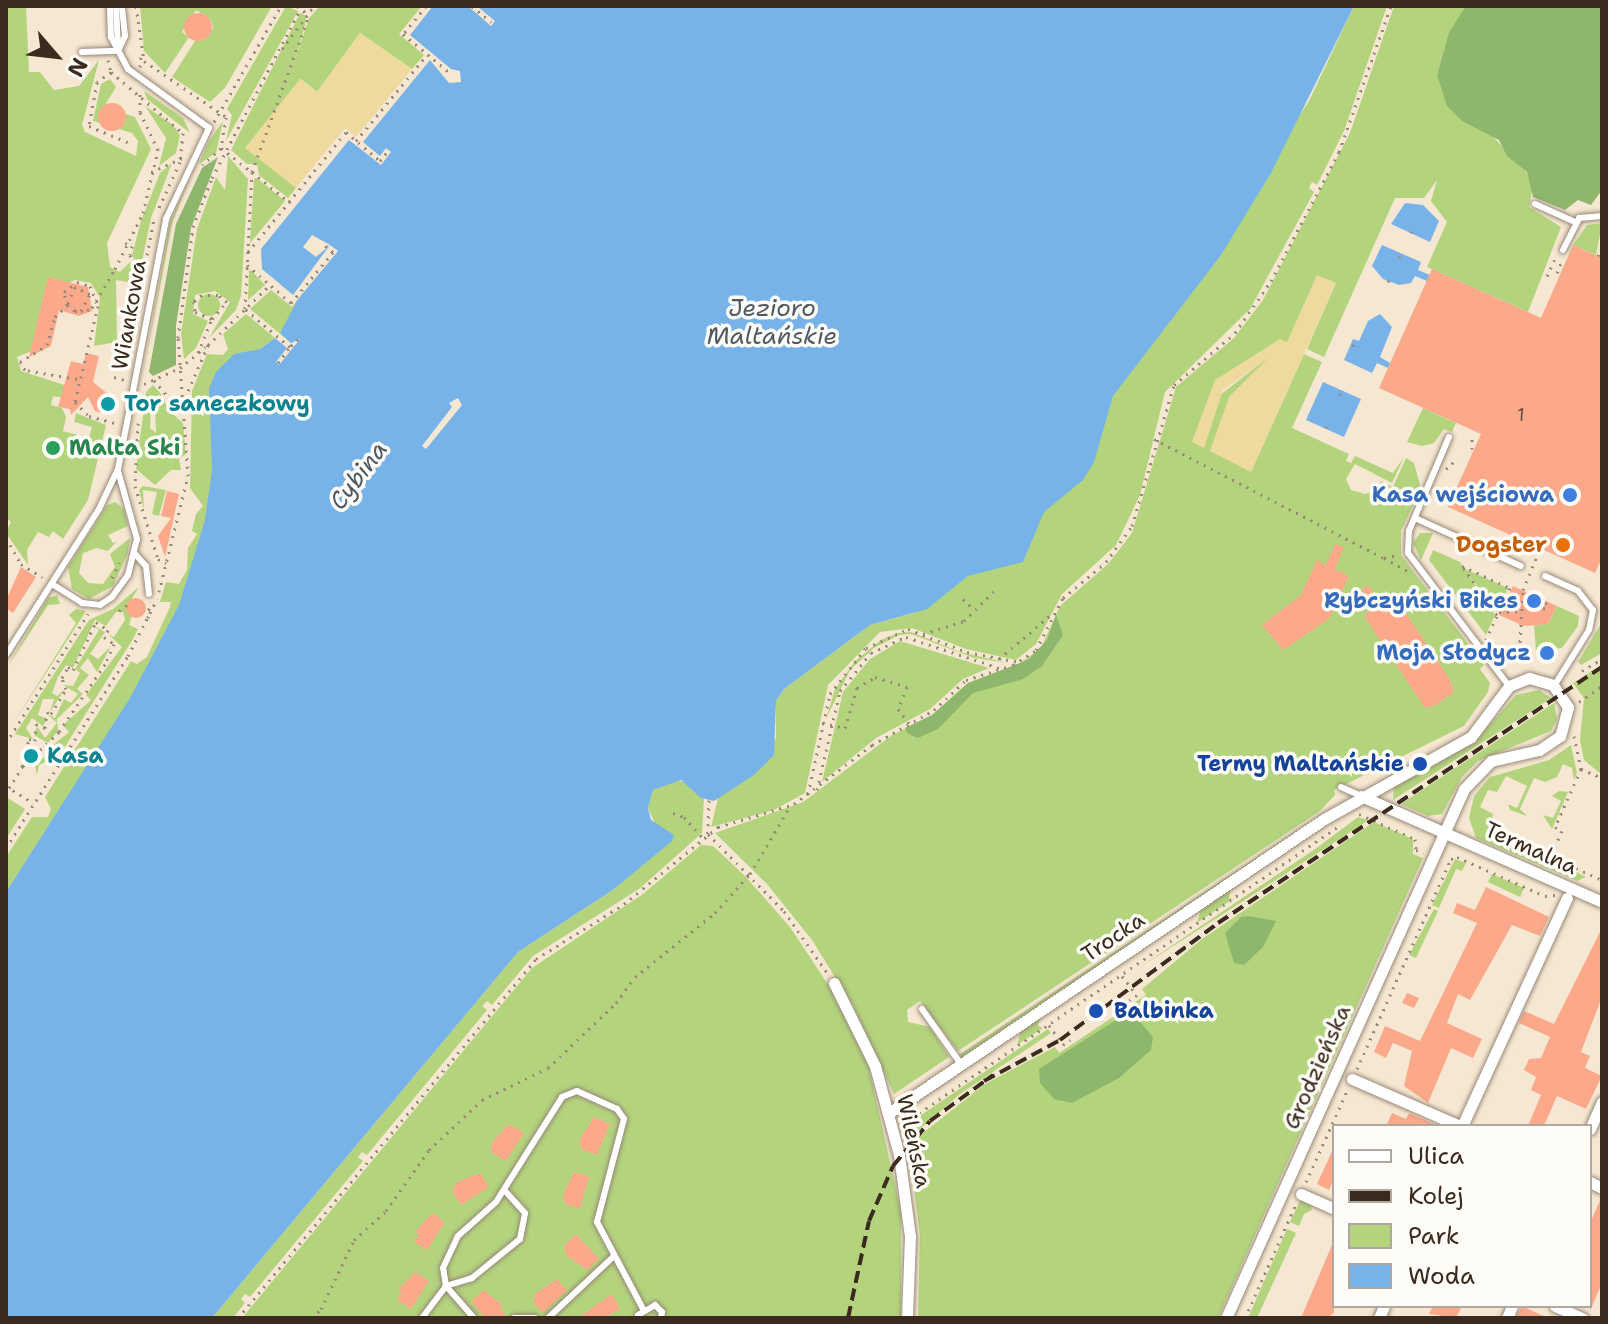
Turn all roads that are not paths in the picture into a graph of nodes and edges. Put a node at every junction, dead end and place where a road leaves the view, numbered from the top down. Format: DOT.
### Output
graph roads {
  1 [pos="110,6"];
  2 [pos="119,6"];
  3 [pos="118,51"];
  4 [pos="82,52"];
  5 [pos="1535,204"];
  6 [pos="1602,216"];
  7 [pos="1575,222"];
  8 [pos="1562,252"];
  9 [pos="1449,437"];
  10 [pos="118,469"];
  11 [pos="1415,518"];
  12 [pos="136,555"];
  13 [pos="1521,566"];
  14 [pos="1545,576"];
  15 [pos="52,583"];
  16 [pos="149,594"];
  17 [pos="1602,607"];
  18 [pos="1593,610"];
  19 [pos="6,655"];
  20 [pos="1509,686"];
  21 [pos="1554,686"];
  22 [pos="1341,787"];
  23 [pos="1361,796"];
  24 [pos="1443,832"];
  25 [pos="1566,894"];
  26 [pos="1602,902"];
  27 [pos="834,983"];
  28 [pos="922,1009"];
  29 [pos="961,1064"];
  30 [pos="1345,1076"];
  31 [pos="1602,1102"];
  32 [pos="889,1113"];
  33 [pos="1456,1124"];
  34 [pos="1462,1124"];
  35 [pos="1592,1124"];
  36 [pos="505,1191"];
  37 [pos="1293,1191"];
  38 [pos="1332,1208"];
  39 [pos="613,1257"];
  40 [pos="446,1286"];
  41 [pos="1560,1308"];
  42 [pos="639,1315"];
  43 [pos="422,1318"];
  44 [pos="474,1318"];
  45 [pos="514,1318"];
  46 [pos="535,1318"];
  47 [pos="548,1318"];
  48 [pos="661,1318"];
  49 [pos="907,1318"];
  50 [pos="1226,1318"];
  51 [pos="1582,1318"];
  1 -- 3 [label="lane"];
  2 -- 3 [label="lane"];
  3 -- 4 [label="lane"];
  3 -- 10 [label="lane, Wiankowa"];
  5 -- 7 [label="lane"];
  6 -- 7 [label="lane"];
  7 -- 8 [label="lane"];
  9 -- 11 [label="lane"];
  10 -- 12 [label="lane"];
  10 -- 15 [label="lane, Wiankowa"];
  11 -- 13 [label="lane"];
  11 -- 20 [label="lane"];
  12 -- 15 [label="lane"];
  12 -- 16 [label="lane"];
  14 -- 18 [label="lane"];
  15 -- 19 [label="lane, Wiankowa"];
  17 -- 18 [label="lane"];
  18 -- 21 [label="lane"];
  20 -- 21 [label="street"];
  20 -- 23 [label="street"];
  21 -- 24 [label="street"];
  22 -- 23 [label="lane"];
  23 -- 24 [label="street, Termalna"];
  23 -- 29 [label="street, Trocka"];
  24 -- 25 [label="street, Termalna"];
  24 -- 30 [label="street, Grodzieńska"];
  25 -- 26 [label="street, Termalna"];
  25 -- 34 [label="street"];
  27 -- 32 [label="street, Wileńska"];
  28 -- 29 [label="lane"];
  29 -- 32 [label="street, Trocka"];
  30 -- 33 [label="street"];
  30 -- 37 [label="street, Grodzieńska"];
  31 -- 35 [label="street"];
  32 -- 49 [label="street, Wileńska"];
  36 -- 39 [label="lane"];
  36 -- 40 [label="lane"];
  36 -- 40 [label="lane"];
  37 -- 38 [label="street"];
  37 -- 50 [label="street, Grodzieńska"];
  39 -- 42 [label="lane"];
  39 -- 47 [label="lane"];
  40 -- 43 [label="lane"];
  40 -- 44 [label="lane"];
  41 -- 51 [label="street"];
  42 -- 48 [label="lane"];
  45 -- 46 [label="lane"];
}
